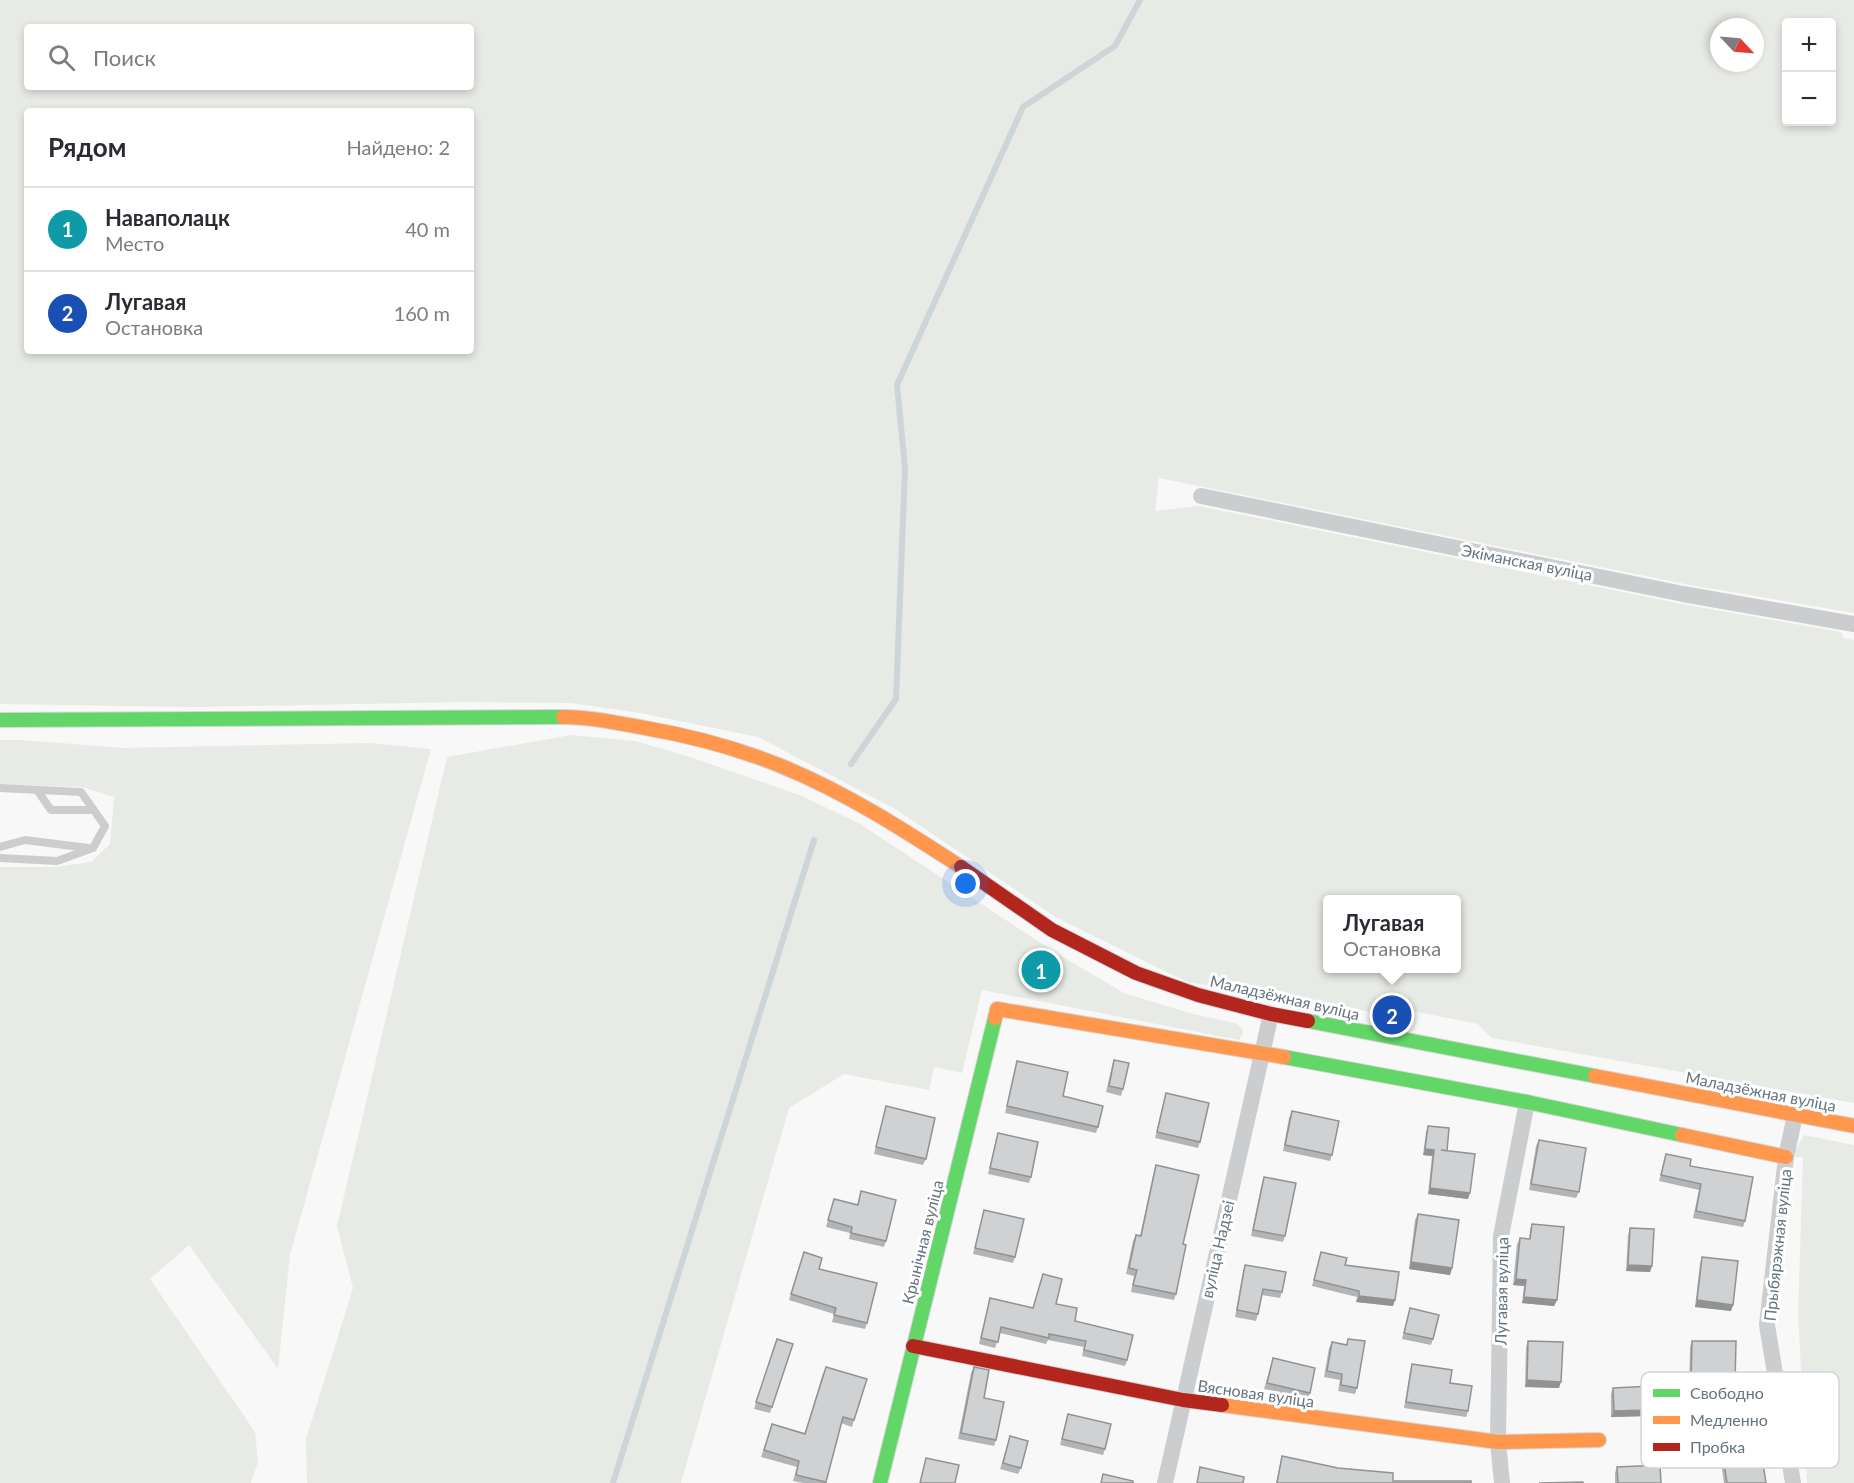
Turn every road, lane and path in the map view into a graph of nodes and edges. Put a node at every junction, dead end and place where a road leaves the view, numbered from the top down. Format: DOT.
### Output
graph roads {
  1 [pos="1201,496"];
  2 [pos="1854,624"];
  3 [pos="0,720"];
  4 [pos="0,788"];
  5 [pos="37,790"];
  6 [pos="93,810"];
  7 [pos="0,847"];
  8 [pos="93,848"];
  9 [pos="0,858"];
  10 [pos="1271,1014"];
  11 [pos="1262,1053"];
  12 [pos="1527,1102"];
  13 [pos="1795,1114"];
  14 [pos="1854,1126"];
  15 [pos="1786,1157"];
  16 [pos="914,1346"];
  17 [pos="1775,1372"];
  18 [pos="1183,1400"];
  19 [pos="1599,1440"];
  20 [pos="1498,1442"];
  21 [pos="1791,1468"];
  22 [pos="880,1483"];
  23 [pos="1165,1483"];
  24 [pos="1502,1483"];
  25 [pos="1793,1483"];
  1 -- 2 [label="street, Экіманская вуліца"];
  3 -- 10 [label="street, Маладзёжная вуліца"];
  4 -- 5 [label="lane"];
  5 -- 6 [label="lane"];
  5 -- 6 [label="lane"];
  6 -- 8 [label="lane"];
  7 -- 8 [label="lane"];
  8 -- 9 [label="lane"];
  10 -- 11 [label="street, вуліца Надзеі"];
  10 -- 13 [label="street, Маладзёжная вуліца"];
  11 -- 12 [label="street"];
  11 -- 16 [label="street, Крынічная вуліца"];
  11 -- 18 [label="street, вуліца Надзеі"];
  12 -- 15 [label="street"];
  12 -- 20 [label="street, Лугавая вуліца"];
  13 -- 14 [label="street, Маладзёжная вуліца"];
  13 -- 15 [label="street, Прыбярэжная вуліца"];
  15 -- 17 [label="street, Прыбярэжная вуліца"];
  16 -- 18 [label="street, Вясновая вуліца"];
  16 -- 22 [label="street, Крынічная вуліца"];
  18 -- 20 [label="street, Вясновая вуліца"];
  18 -- 23 [label="street, вуліца Надзеі"];
  19 -- 20 [label="street, Вясновая вуліца"];
  20 -- 24 [label="street, Лугавая вуліца"];
  21 -- 25 [label="street, Прыбярэжная вуліца"];
}
